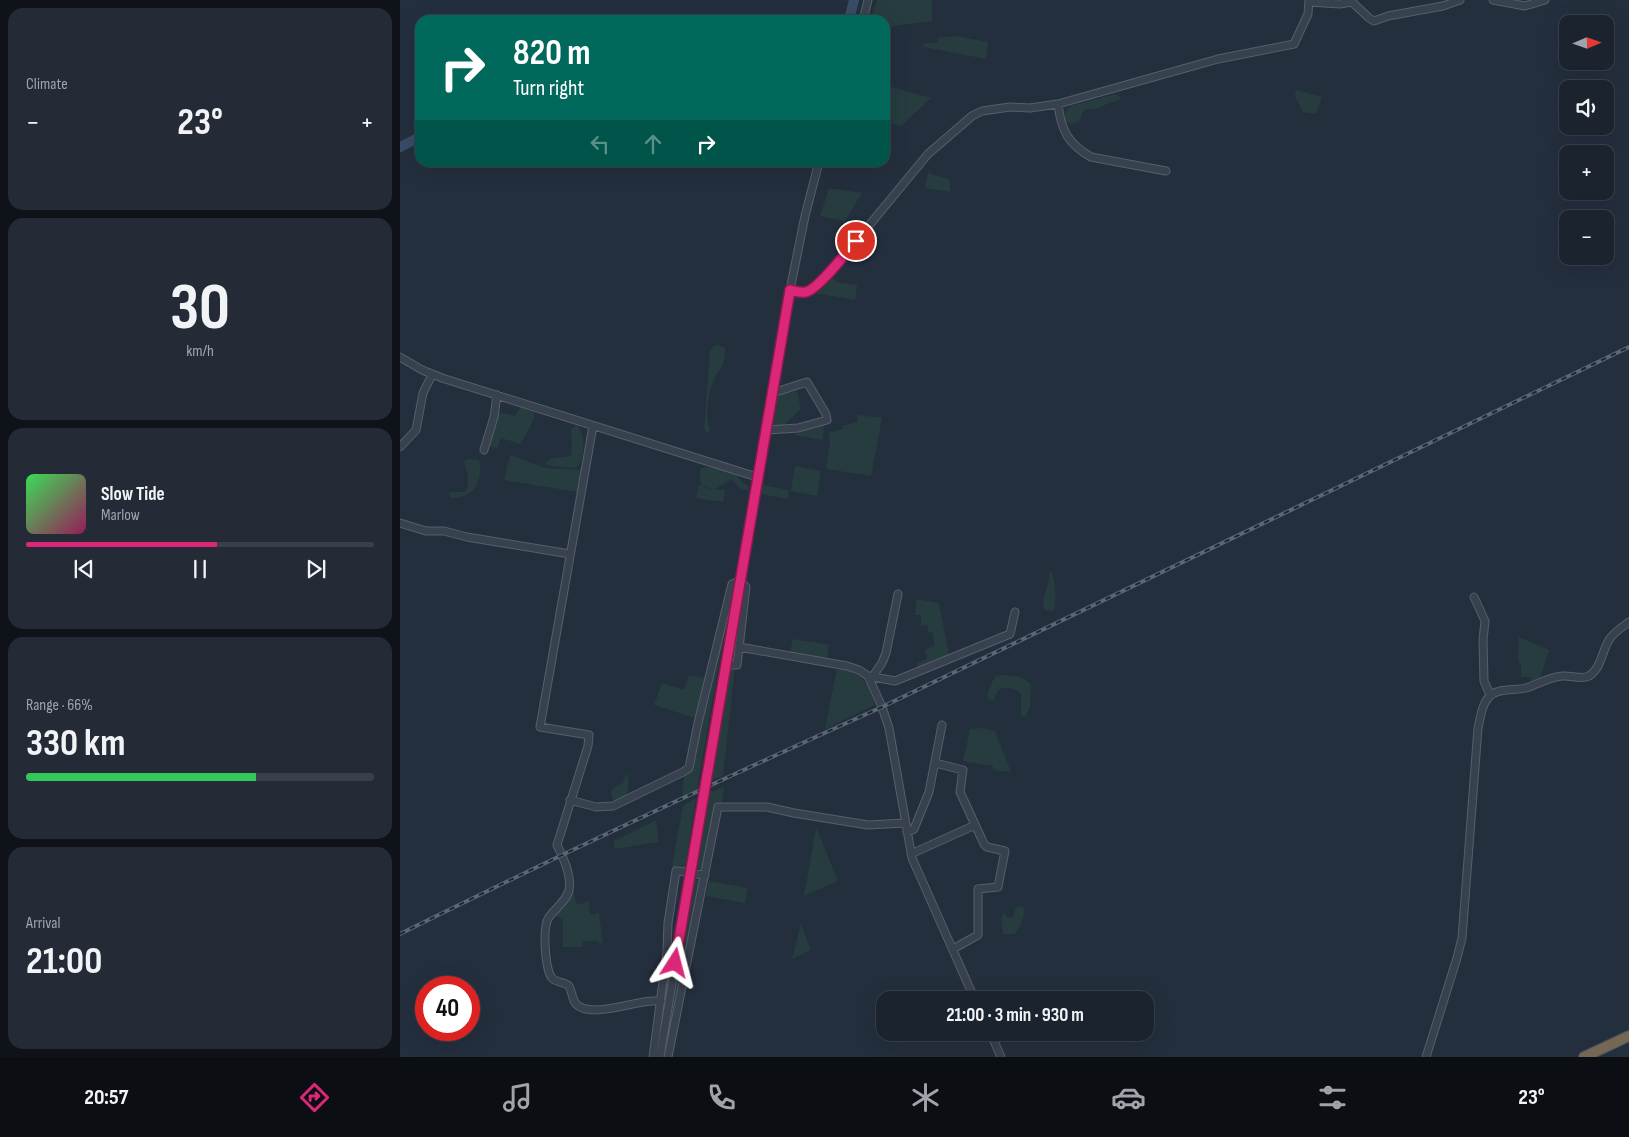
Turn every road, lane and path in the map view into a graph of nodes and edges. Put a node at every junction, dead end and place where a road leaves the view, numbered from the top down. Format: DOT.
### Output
graph roads {
  1 [pos="868,0"];
  2 [pos="1460,0"];
  3 [pos="1493,0"];
  4 [pos="1545,0"];
  5 [pos="1309,1"];
  6 [pos="864,15"];
  7 [pos="1058,104"];
  8 [pos="818,167"];
  9 [pos="1166,171"];
  10 [pos="790,290"];
  11 [pos="400,357"];
  12 [pos="432,375"];
  13 [pos="773,391"];
  14 [pos="497,395"];
  15 [pos="593,426"];
  16 [pos="767,430"];
  17 [pos="400,447"];
  18 [pos="484,450"];
  19 [pos="757,477"];
  20 [pos="400,523"];
  21 [pos="570,554"];
  22 [pos="740,582"];
  23 [pos="898,594"];
  24 [pos="1474,597"];
  25 [pos="1015,612"];
  26 [pos="1629,622"];
  27 [pos="740,647"];
  28 [pos="712,662"];
  29 [pos="721,663"];
  30 [pos="730,665"];
  31 [pos="871,676"];
  32 [pos="1490,695"];
  33 [pos="942,725"];
  34 [pos="935,763"];
  35 [pos="570,800"];
  36 [pos="905,823"];
  37 [pos="976,825"];
  38 [pos="907,832"];
  39 [pos="911,854"];
  40 [pos="685,872"];
  41 [pos="695,874"];
  42 [pos="705,875"];
  43 [pos="952,949"];
  44 [pos="971,991"];
  45 [pos="661,1001"];
  46 [pos="1629,1036"];
  47 [pos="994,1041"];
  48 [pos="654,1057"];
  49 [pos="660,1057"];
  50 [pos="668,1057"];
  51 [pos="1000,1057"];
  52 [pos="1426,1057"];
  53 [pos="1584,1057"];
  1 -- 6 [label="street"];
  2 -- 5 [label="street"];
  3 -- 4 [label="street"];
  5 -- 7 [label="street"];
  7 -- 9 [label="street"];
  7 -- 10 [label="street"];
  8 -- 10 [label="street"];
  10 -- 13 [label="street"];
  11 -- 12 [label="street"];
  12 -- 14 [label="street"];
  12 -- 17 [label="street"];
  13 -- 16 [label="street"];
  13 -- 16 [label="street"];
  14 -- 15 [label="street"];
  14 -- 18 [label="street"];
  15 -- 19 [label="street"];
  15 -- 21 [label="street"];
  16 -- 19 [label="street"];
  19 -- 22 [label="street"];
  20 -- 21 [label="street"];
  21 -- 35 [label="street"];
  22 -- 27 [label="street"];
  22 -- 28 [label="street"];
  22 -- 49 [label="street, bridge"];
  23 -- 31 [label="street"];
  24 -- 32 [label="street"];
  25 -- 31 [label="street"];
  26 -- 32 [label="street"];
  27 -- 30 [label="street"];
  27 -- 31 [label="street"];
  28 -- 29 [label="street"];
  28 -- 35 [label="street"];
  31 -- 36 [label="street"];
  32 -- 52 [label="street"];
  33 -- 34 [label="street"];
  34 -- 37 [label="street"];
  34 -- 38 [label="street"];
  35 -- 45 [label="street"];
  36 -- 38 [label="street"];
  36 -- 42 [label="street"];
  37 -- 39 [label="street"];
  37 -- 43 [label="street"];
  38 -- 39 [label="street"];
  39 -- 43 [label="street"];
  40 -- 45 [label="street"];
  41 -- 42 [label="street"];
  42 -- 50 [label="street"];
  43 -- 44 [label="street"];
  45 -- 48 [label="street"];
  46 -- 53 [label="highway"];
  47 -- 51 [label="street"];
}
